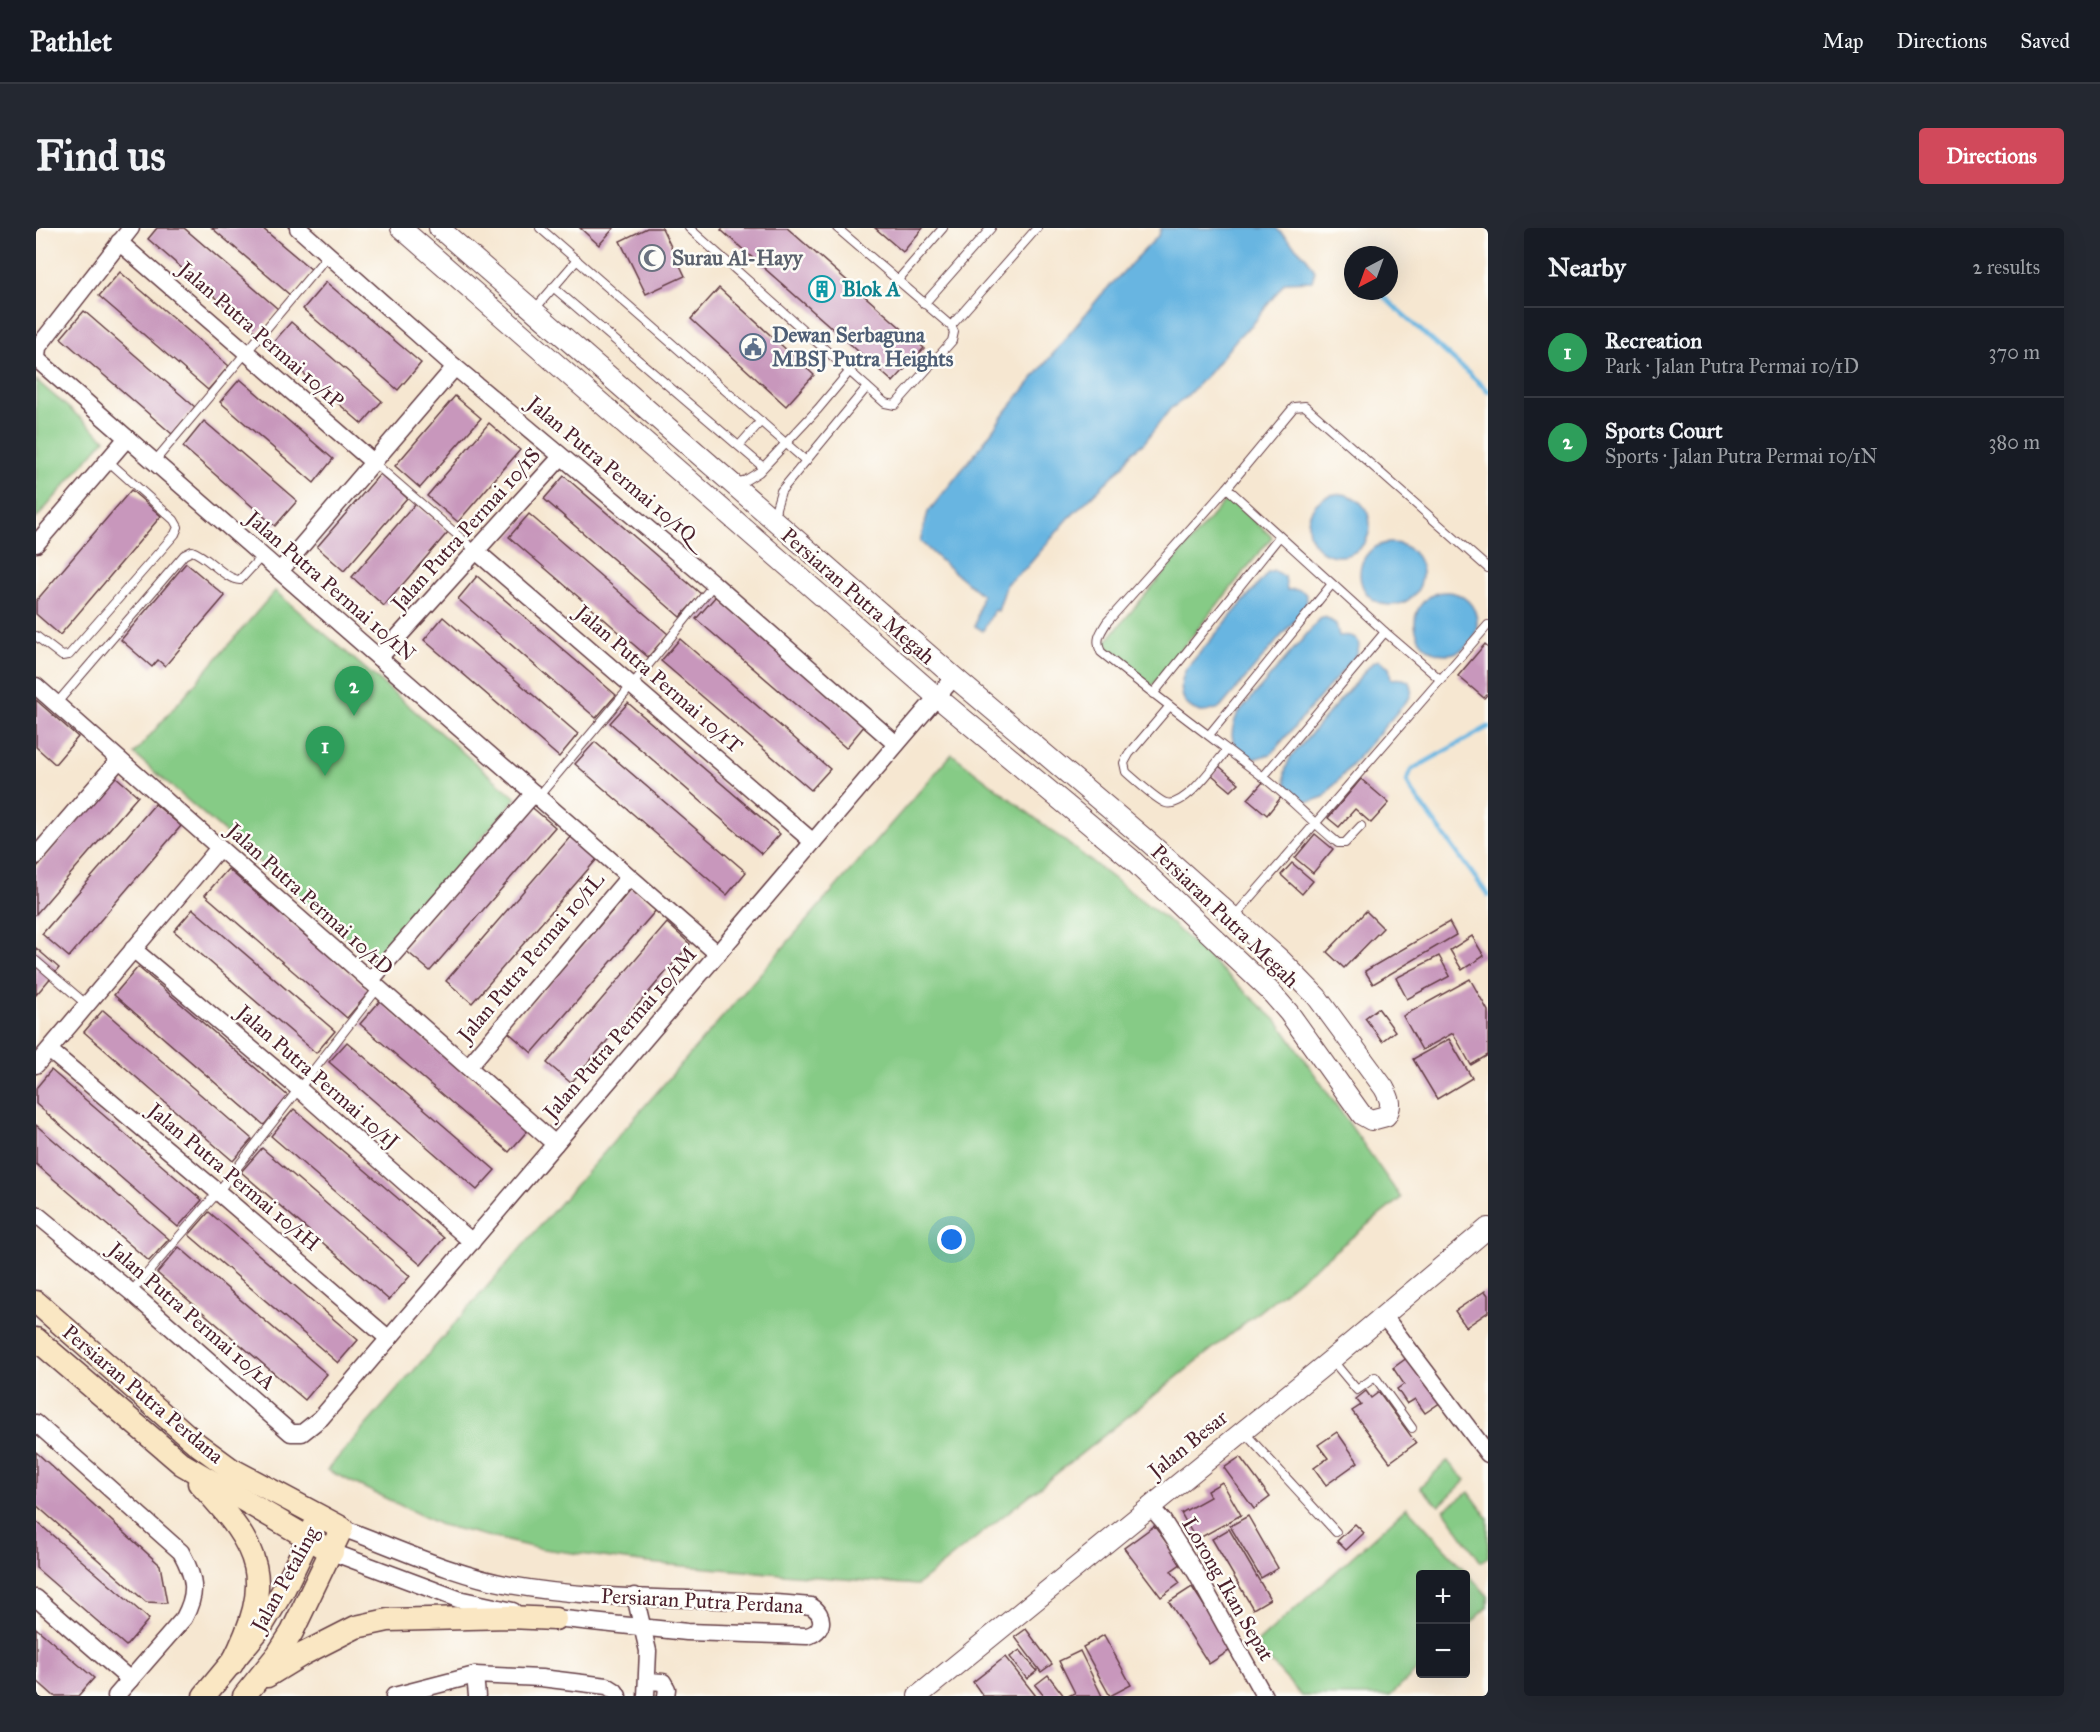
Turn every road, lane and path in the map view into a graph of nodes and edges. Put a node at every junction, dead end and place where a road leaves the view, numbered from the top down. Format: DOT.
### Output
graph roads {
  1 [pos="131,228"];
  2 [pos="298,228"];
  3 [pos="401,228"];
  4 [pos="439,228"];
  5 [pos="540,228"];
  6 [pos="689,228"];
  7 [pos="837,228"];
  8 [pos="943,228"];
  9 [pos="991,228"];
  10 [pos="1037,228"];
  11 [pos="119,242"];
  12 [pos="329,254"];
  13 [pos="577,260"];
  14 [pos="897,281"];
  15 [pos="553,286"];
  16 [pos="924,304"];
  17 [pos="533,311"];
  18 [pos="951,326"];
  19 [pos="246,352"];
  20 [pos="455,367"];
  21 [pos="849,372"];
  22 [pos="867,387"];
  23 [pos="761,421"];
  24 [pos="127,438"];
  25 [pos="786,443"];
  26 [pos="739,446"];
  27 [pos="561,457"];
  28 [pos="107,460"];
  29 [pos="806,461"];
  30 [pos="154,462"];
  31 [pos="373,462"];
  32 [pos="761,470"];
  33 [pos="732,484"];
  34 [pos="1227,488"];
  35 [pos="775,521"];
  36 [pos="1279,537"];
  37 [pos="37,542"];
  38 [pos="476,551"];
  39 [pos="261,556"];
  40 [pos="1488,568"];
  41 [pos="280,571"];
  42 [pos="714,584"];
  43 [pos="1332,584"];
  44 [pos="1488,625"];
  45 [pos="1385,632"];
  46 [pos="36,636"];
  47 [pos="380,658"];
  48 [pos="954,677"];
  49 [pos="1441,680"];
  50 [pos="36,686"];
  51 [pos="632,686"];
  52 [pos="1153,694"];
  53 [pos="937,697"];
  54 [pos="56,704"];
  55 [pos="1169,707"];
  56 [pos="1209,735"];
  57 [pos="896,744"];
  58 [pos="1227,750"];
  59 [pos="119,760"];
  60 [pos="1263,777"];
  61 [pos="536,795"];
  62 [pos="1315,824"];
  63 [pos="1361,826"];
  64 [pos="813,842"];
  65 [pos="219,848"];
  66 [pos="36,856"];
  67 [pos="629,877"];
  68 [pos="1233,919"];
  69 [pos="133,949"];
  70 [pos="718,954"];
  71 [pos="36,961"];
  72 [pos="374,985"];
  73 [pos="86,1004"];
  74 [pos="49,1050"];
  75 [pos="36,1065"];
  76 [pos="468,1067"];
  77 [pos="298,1089"];
  78 [pos="555,1144"];
  79 [pos="218,1192"];
  80 [pos="36,1214"];
  81 [pos="1488,1228"];
  82 [pos="472,1242"];
  83 [pos="130,1292"];
  84 [pos="36,1302"];
  85 [pos="1383,1315"];
  86 [pos="36,1339"];
  87 [pos="388,1339"];
  88 [pos="1332,1359"];
  89 [pos="321,1418"];
  90 [pos="36,1423"];
  91 [pos="1412,1428"];
  92 [pos="1243,1431"];
  93 [pos="1488,1454"];
  94 [pos="182,1464"];
  95 [pos="1150,1506"];
  96 [pos="318,1516"];
  97 [pos="342,1528"];
  98 [pos="1336,1532"];
  99 [pos="308,1539"];
  100 [pos="332,1552"];
  101 [pos="635,1596"];
  102 [pos="36,1598"];
  103 [pos="555,1619"];
  104 [pos="641,1628"];
  105 [pos="232,1664"];
  106 [pos="475,1675"];
  107 [pos="130,1680"];
  108 [pos="647,1689"];
  109 [pos="249,1690"];
  110 [pos="116,1696"];
  111 [pos="204,1696"];
  112 [pos="394,1696"];
  113 [pos="477,1696"];
  114 [pos="618,1696"];
  115 [pos="666,1696"];
  116 [pos="918,1696"];
  117 [pos="1264,1696"];
  1 -- 11 [label="street, Jalan Putra Permai 10/1N"];
  2 -- 12 [label="street, Jalan Putra Permai 10/1Q"];
  3 -- 53 [label="street, Persiaran Putra Megah"];
  4 -- 17 [label="street, Persiaran Putra Megah"];
  5 -- 13 [label="lane"];
  6 -- 21 [label="lane"];
  7 -- 14 [label="lane"];
  8 -- 14 [label="lane"];
  9 -- 16 [label="lane"];
  10 -- 18 [label="lane"];
  11 -- 19 [label="street, Jalan Putra Permai 10/1P"];
  11 -- 24 [label="street, Jalan Putra Permai 10/1N"];
  12 -- 19 [label="lane"];
  12 -- 20 [label="street, Jalan Putra Permai 10/1Q"];
  13 -- 15 [label="lane"];
  13 -- 23 [label="lane"];
  14 -- 16 [label="lane"];
  15 -- 17 [label="lane"];
  15 -- 26 [label="lane"];
  16 -- 18 [label="lane"];
  17 -- 33 [label="street, Persiaran Putra Megah"];
  18 -- 22 [label="lane"];
  19 -- 30 [label="lane"];
  19 -- 31 [label="street, Jalan Putra Permai 10/1P"];
  20 -- 27 [label="street, Jalan Putra Permai 10/1Q"];
  20 -- 31 [label="street"];
  21 -- 22 [label="lane"];
  21 -- 25 [label="lane"];
  22 -- 29 [label="lane"];
  23 -- 25 [label="lane"];
  23 -- 26 [label="lane"];
  24 -- 28 [label="street"];
  24 -- 30 [label="street, Jalan Putra Permai 10/1N"];
  25 -- 29 [label="lane"];
  25 -- 32 [label="lane"];
  26 -- 32 [label="lane"];
  27 -- 38 [label="street, Jalan Putra Permai 10/1S"];
  27 -- 42 [label="street, Jalan Putra Permai 10/1Q"];
  28 -- 37 [label="street"];
  28 -- 46 [label="lane"];
  29 -- 35 [label="lane"];
  30 -- 39 [label="street, Jalan Putra Permai 10/1N"];
  31 -- 38 [label="lane"];
  31 -- 41 [label="street"];
  32 -- 33 [label="lane"];
  33 -- 35 [label="street, Persiaran Putra Megah"];
  34 -- 36 [label="lane"];
  34 -- 40 [label="lane"];
  34 -- 52 [label="lane"];
  35 -- 48 [label="street, Persiaran Putra Megah"];
  36 -- 43 [label="lane"];
  36 -- 52 [label="lane"];
  38 -- 47 [label="street, Jalan Putra Permai 10/1S"];
  38 -- 51 [label="street, Jalan Putra Permai 10/1T"];
  39 -- 41 [label="street, Jalan Putra Permai 10/1N"];
  39 -- 54 [label="lane"];
  41 -- 47 [label="street, Jalan Putra Permai 10/1N"];
  42 -- 51 [label="lane"];
  42 -- 57 [label="street, Jalan Putra Permai 10/1Q"];
  43 -- 45 [label="lane"];
  43 -- 56 [label="lane"];
  44 -- 49 [label="lane"];
  45 -- 49 [label="lane"];
  45 -- 60 [label="lane"];
  47 -- 61 [label="street, Jalan Putra Permai 10/1N"];
  48 -- 53 [label="street, Jalan Putra Permai 10/1M"];
  48 -- 68 [label="street, Persiaran Putra Megah"];
  49 -- 62 [label="lane"];
  50 -- 54 [label="street, Jalan Putra Permai 10/1D"];
  51 -- 61 [label="lane"];
  51 -- 64 [label="street, Jalan Putra Permai 10/1T"];
  52 -- 55 [label="lane"];
  53 -- 57 [label="street, Jalan Putra Permai 10/1M"];
  53 -- 68 [label="street, Persiaran Putra Megah"];
  54 -- 59 [label="street, Jalan Putra Permai 10/1D"];
  55 -- 56 [label="lane"];
  55 -- 58 [label="lane"];
  56 -- 58 [label="lane"];
  57 -- 64 [label="street, Jalan Putra Permai 10/1M"];
  58 -- 60 [label="lane"];
  59 -- 65 [label="street, Jalan Putra Permai 10/1D"];
  59 -- 66 [label="street"];
  60 -- 62 [label="lane"];
  61 -- 67 [label="street, Jalan Putra Permai 10/1N"];
  61 -- 72 [label="street"];
  62 -- 63 [label="lane"];
  62 -- 68 [label="lane"];
  64 -- 70 [label="street, Jalan Putra Permai 10/1M"];
  65 -- 69 [label="street"];
  65 -- 72 [label="street, Jalan Putra Permai 10/1D"];
  67 -- 70 [label="street, Jalan Putra Permai 10/1N"];
  67 -- 76 [label="street, Jalan Putra Permai 10/1L"];
  69 -- 73 [label="street"];
  69 -- 77 [label="street, Jalan Putra Permai 10/1J"];
  70 -- 78 [label="street, Jalan Putra Permai 10/1M"];
  71 -- 73 [label="lane"];
  72 -- 76 [label="street, Jalan Putra Permai 10/1D"];
  72 -- 77 [label="lane"];
  73 -- 74 [label="street"];
  74 -- 75 [label="street"];
  74 -- 79 [label="street, Jalan Putra Permai 10/1H"];
  76 -- 78 [label="street, Jalan Putra Permai 10/1D"];
  77 -- 79 [label="lane"];
  77 -- 82 [label="street, Jalan Putra Permai 10/1J"];
  78 -- 82 [label="street, Jalan Putra Permai 10/1M"];
  79 -- 83 [label="lane"];
  79 -- 87 [label="street, Jalan Putra Permai 10/1H"];
  80 -- 83 [label="street, Jalan Putra Permai 10/1A"];
  81 -- 85 [label="street, Jalan Besar"];
  82 -- 87 [label="street, Jalan Putra Permai 10/1M"];
  83 -- 89 [label="street, Jalan Putra Permai 10/1A"];
  84 -- 96 [label="main road, Persiaran Putra Perdana"];
  85 -- 88 [label="street, Jalan Besar"];
  85 -- 93 [label="street"];
  86 -- 94 [label="main road, Persiaran Putra Perdana"];
  87 -- 89 [label="street, Jalan Putra Permai 10/1M"];
  88 -- 91 [label="lane"];
  88 -- 92 [label="street, Jalan Besar"];
  90 -- 107 [label="street"];
  92 -- 95 [label="street, Jalan Besar"];
  92 -- 98 [label="lane"];
  94 -- 99 [label="main road, Persiaran Putra Perdana"];
  94 -- 105 [label="main road"];
  95 -- 116 [label="street, Jalan Besar"];
  95 -- 117 [label="street, Lorong Ikan Sepat"];
  96 -- 97 [label="main road, Persiaran Putra Perdana"];
  96 -- 99 [label="main road, Jalan Petaling"];
  97 -- 100 [label="main road, Jalan Petaling"];
  97 -- 101 [label="street, Persiaran Putra Perdana"];
  99 -- 100 [label="main road, Persiaran Putra Perdana"];
  99 -- 105 [label="main road, Jalan Petaling"];
  100 -- 103 [label="street, Persiaran Putra Perdana"];
  100 -- 109 [label="main road, Jalan Petaling"];
  101 -- 104 [label="street"];
  101 -- 104 [label="street, Persiaran Putra Perdana"];
  102 -- 107 [label="street"];
  103 -- 104 [label="street, Persiaran Putra Perdana"];
  103 -- 109 [label="main road"];
  104 -- 108 [label="street"];
  105 -- 111 [label="main road, Jalan Petaling"];
  106 -- 112 [label="street"];
  106 -- 113 [label="street"];
  106 -- 114 [label="street"];
  107 -- 110 [label="street"];
  108 -- 115 [label="street"];
}
